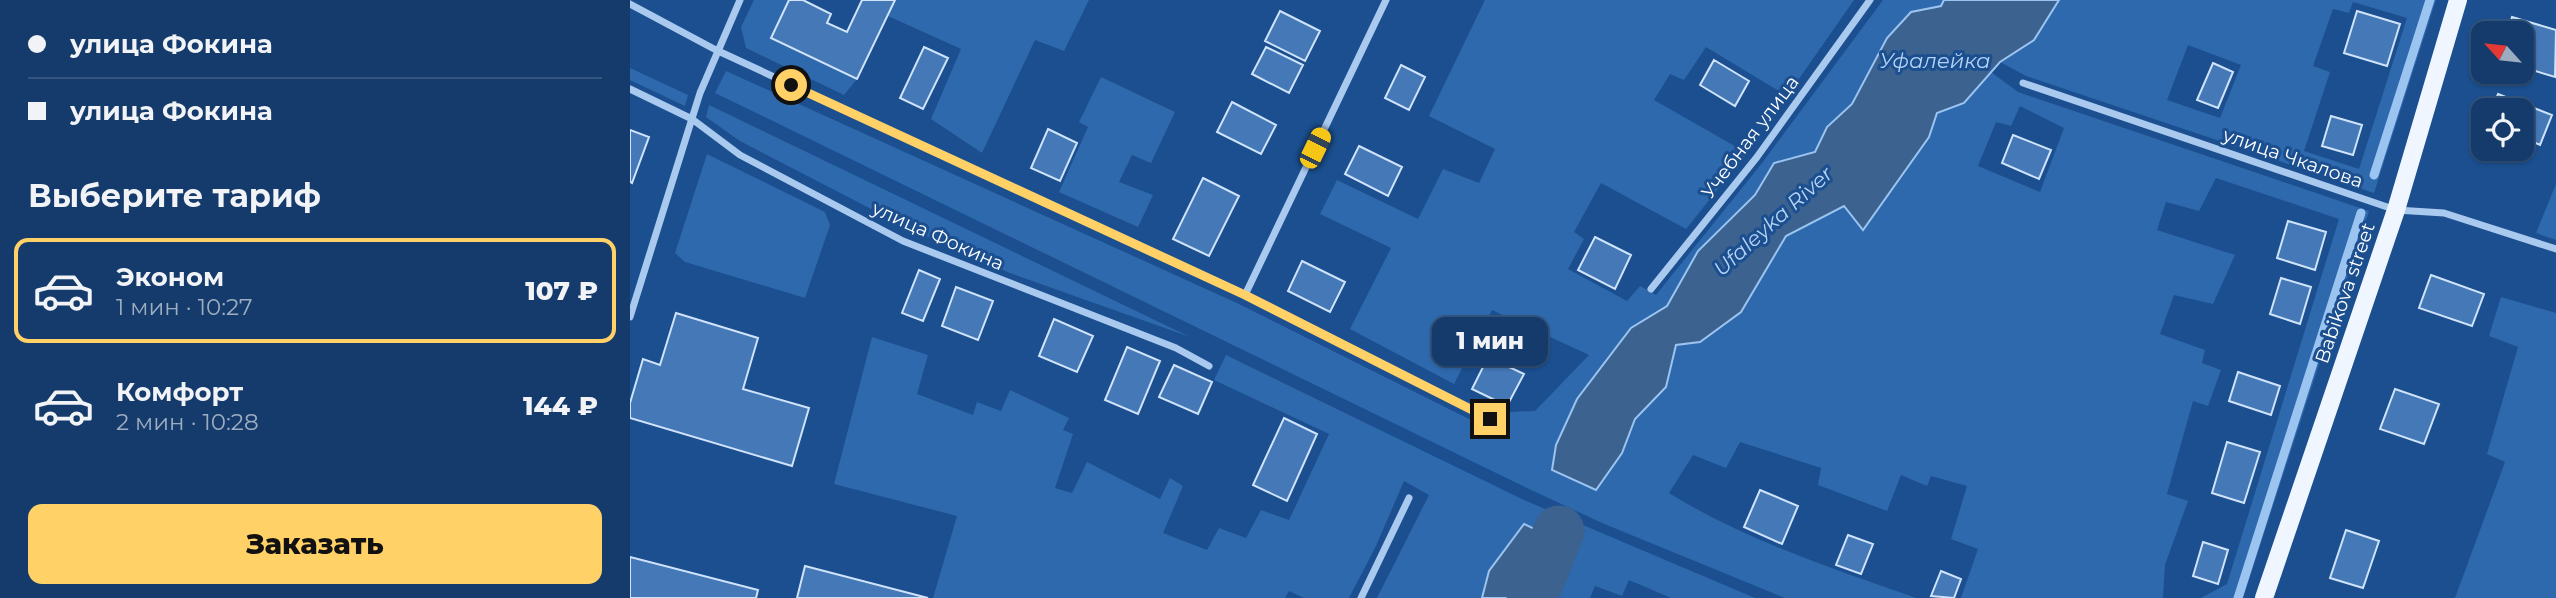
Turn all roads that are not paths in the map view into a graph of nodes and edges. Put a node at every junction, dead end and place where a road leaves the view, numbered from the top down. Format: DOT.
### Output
graph roads {
  1 [pos="740,0"];
  2 [pos="1386,0"];
  3 [pos="1870,0"];
  4 [pos="2458,0"];
  5 [pos="630,4"];
  6 [pos="716,50"];
  7 [pos="2023,83"];
  8 [pos="630,89"];
  9 [pos="692,119"];
  10 [pos="2396,210"];
  11 [pos="2556,249"];
  12 [pos="1651,289"];
  13 [pos="1245,295"];
  14 [pos="630,317"];
  15 [pos="1209,366"];
  16 [pos="1490,419"];
  17 [pos="1409,498"];
  18 [pos="1361,598"];
  19 [pos="2264,598"];
  1 -- 6 [label="street"];
  2 -- 13 [label="street"];
  3 -- 12 [label="street, Учебная улица"];
  4 -- 10 [label="main road, Babikova street"];
  5 -- 6 [label="street"];
  6 -- 9 [label="street"];
  6 -- 13 [label="street"];
  7 -- 10 [label="street, улица Чкалова"];
  8 -- 9 [label="street, улица Фокина"];
  9 -- 14 [label="street"];
  9 -- 15 [label="street, улица Фокина"];
  10 -- 11 [label="street, улица Чкалова"];
  10 -- 19 [label="main road, Babikova street"];
  13 -- 16 [label="street"];
  17 -- 18 [label="street"];
}
